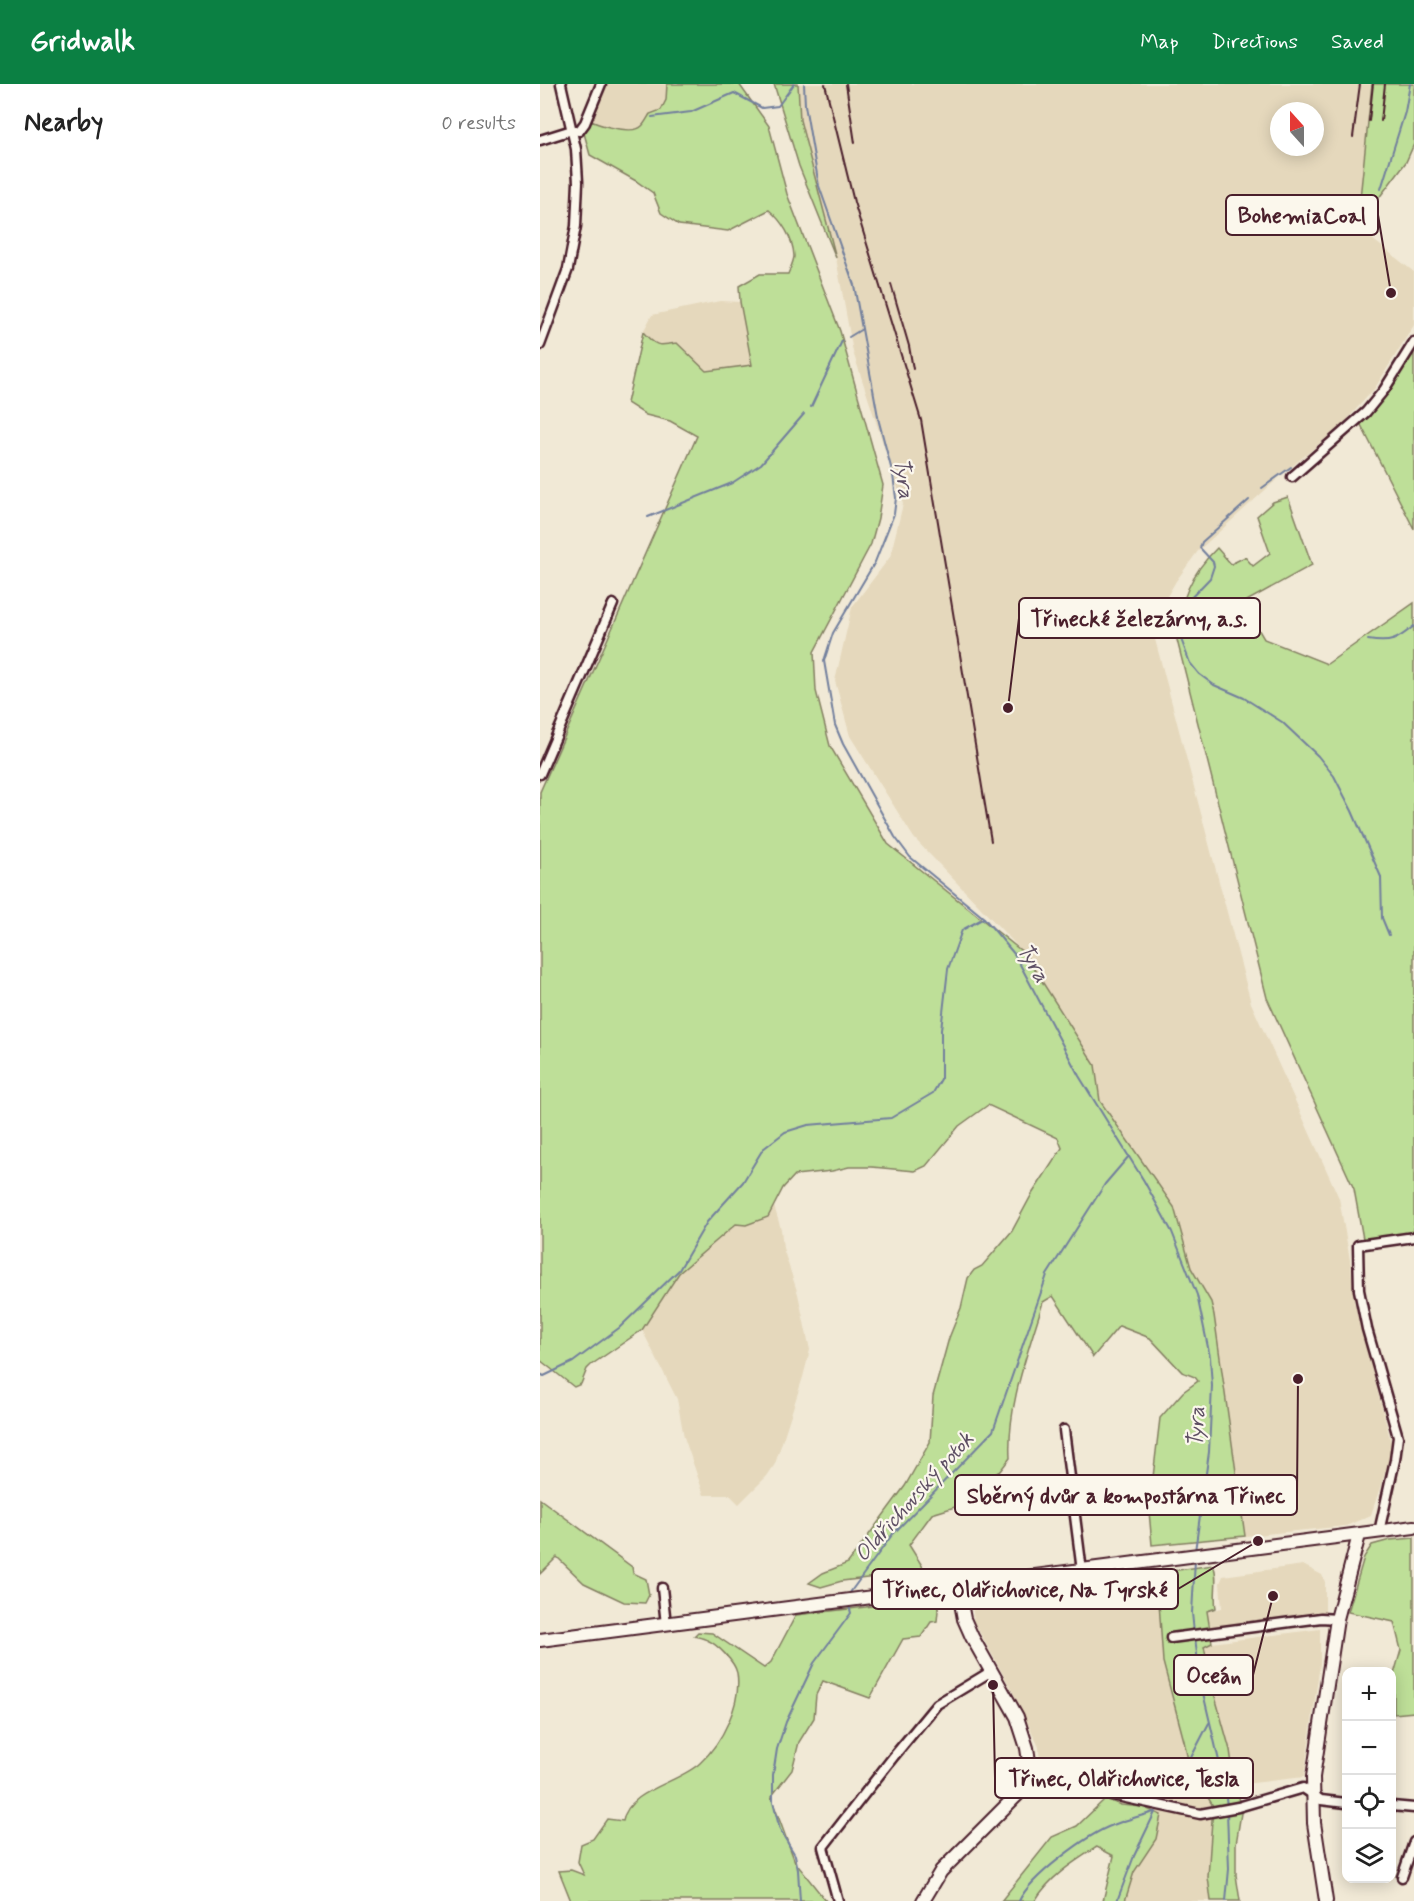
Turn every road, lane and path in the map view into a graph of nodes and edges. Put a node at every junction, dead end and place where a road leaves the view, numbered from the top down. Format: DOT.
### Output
graph roads {
  1 [pos="561,84"];
  2 [pos="601,84"];
  3 [pos="572,130"];
  4 [pos="540,141"];
  5 [pos="1414,342"];
  6 [pos="540,345"];
  7 [pos="1292,477"];
  8 [pos="613,604"];
  9 [pos="540,774"];
  10 [pos="1414,1237"];
  11 [pos="1064,1430"];
  12 [pos="1414,1527"];
  13 [pos="1379,1532"];
  14 [pos="1359,1534"];
  15 [pos="1082,1571"];
  16 [pos="958,1587"];
  17 [pos="662,1588"];
  18 [pos="1337,1619"];
  19 [pos="666,1624"];
  20 [pos="1171,1638"];
  21 [pos="540,1640"];
  22 [pos="990,1672"];
  23 [pos="1029,1777"];
  24 [pos="1313,1794"];
  25 [pos="1342,1802"];
  26 [pos="1396,1806"];
  27 [pos="1414,1808"];
  28 [pos="1414,1842"];
  29 [pos="1402,1877"];
  30 [pos="838,1901"];
  31 [pos="923,1901"];
  32 [pos="1326,1901"];
  1 -- 3 [label="street"];
  2 -- 3 [label="street"];
  3 -- 4 [label="street"];
  3 -- 6 [label="street"];
  5 -- 7 [label="street"];
  8 -- 9 [label="street"];
  10 -- 13 [label="street"];
  11 -- 15 [label="street"];
  12 -- 13 [label="main road"];
  13 -- 14 [label="main road"];
  14 -- 15 [label="main road"];
  14 -- 18 [label="main road"];
  15 -- 16 [label="main road"];
  16 -- 19 [label="main road"];
  16 -- 22 [label="main road"];
  17 -- 19 [label="street"];
  18 -- 20 [label="street"];
  18 -- 24 [label="main road"];
  19 -- 21 [label="main road"];
  22 -- 23 [label="main road"];
  22 -- 30 [label="street"];
  23 -- 24 [label="street"];
  23 -- 31 [label="main road"];
  24 -- 25 [label="street"];
  24 -- 32 [label="main road"];
  26 -- 27 [label="street"];
  28 -- 29 [label="street"];
}
